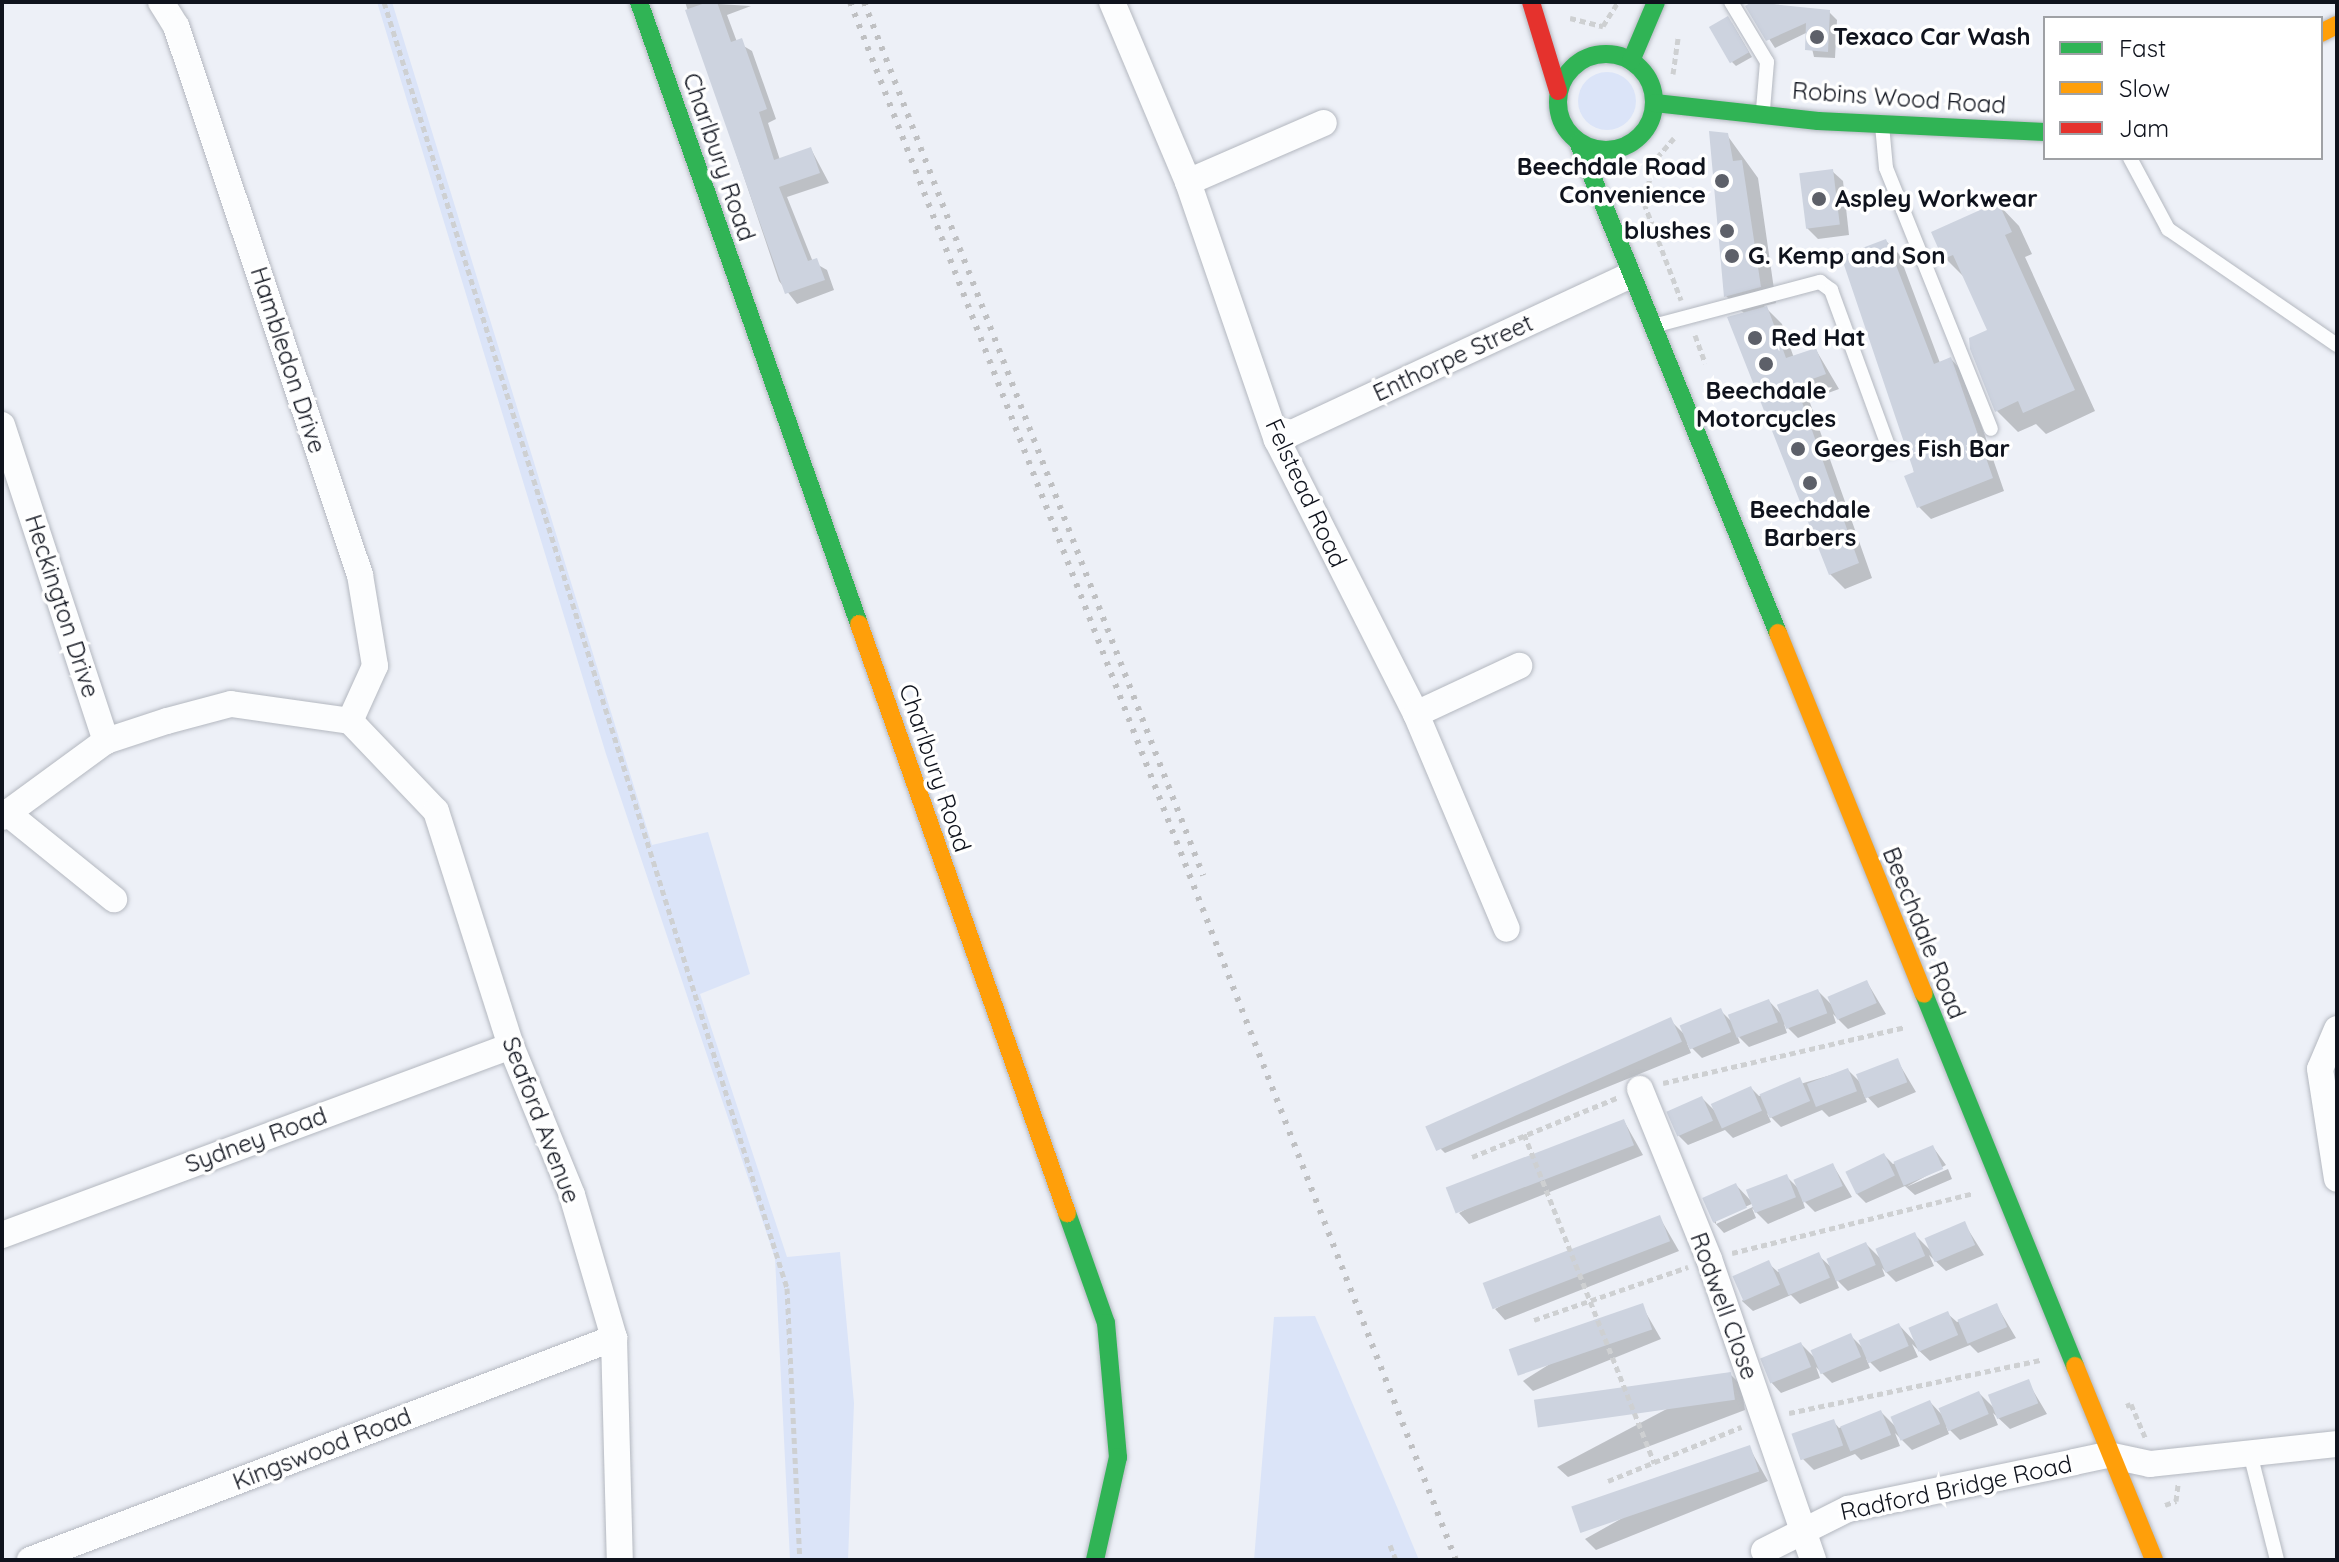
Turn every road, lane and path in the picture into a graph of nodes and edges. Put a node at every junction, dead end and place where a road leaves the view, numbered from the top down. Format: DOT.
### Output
graph roads {
  1 [pos="161,2"];
  2 [pos="384,2"];
  3 [pos="639,2"];
  4 [pos="1112,2"];
  5 [pos="1531,2"];
  6 [pos="1618,2"];
  7 [pos="1656,2"];
  8 [pos="1731,2"];
  9 [pos="1568,12"];
  10 [pos="1683,24"];
  11 [pos="1549,46"];
  12 [pos="1631,61"];
  13 [pos="1572,68"];
  14 [pos="1682,81"];
  15 [pos="1558,91"];
  16 [pos="1655,103"];
  17 [pos="1763,110"];
  18 [pos="1324,123"];
  19 [pos="1881,124"];
  20 [pos="1687,129"];
  21 [pos="2043,132"];
  22 [pos="1578,142"];
  23 [pos="1615,150"];
  24 [pos="2131,160"];
  25 [pos="1188,182"];
  26 [pos="1645,191"];
  27 [pos="1629,276"];
  28 [pos="1656,323"];
  29 [pos="2337,345"];
  30 [pos="2,425"];
  31 [pos="1991,429"];
  32 [pos="1277,440"];
  33 [pos="1890,451"];
  34 [pos="1519,666"];
  35 [pos="1416,714"];
  36 [pos="350,721"];
  37 [pos="106,741"];
  38 [pos="4,815"];
  39 [pos="114,899"];
  40 [pos="1507,929"];
  41 [pos="1907,1027"];
  42 [pos="2337,1029"];
  43 [pos="511,1046"];
  44 [pos="1640,1089"];
  45 [pos="1524,1134"];
  46 [pos="1472,1157"];
  47 [pos="2337,1179"];
  48 [pos="1976,1193"];
  49 [pos="2,1235"];
  50 [pos="1709,1259"];
  51 [pos="1588,1301"];
  52 [pos="1534,1320"];
  53 [pos="614,1338"];
  54 [pos="2042,1360"];
  55 [pos="1765,1418"];
  56 [pos="2337,1444"];
  57 [pos="2250,1453"];
  58 [pos="2108,1455"];
  59 [pos="1654,1463"];
  60 [pos="1608,1481"];
  61 [pos="1802,1526"];
  62 [pos="1390,1545"];
  63 [pos="1764,1551"];
  64 [pos="30,1560"];
  65 [pos="620,1560"];
  66 [pos="800,1560"];
  67 [pos="1095,1560"];
  68 [pos="1396,1560"];
  69 [pos="1813,1560"];
  70 [pos="2154,1560"];
  71 [pos="2277,1560"];
  1 -- 36 [label="street, Hambledon Drive"];
  2 -- 66 [label="path"];
  3 -- 67 [label="street, Charlbury Road"];
  4 -- 25 [label="street, Felstead Road"];
  5 -- 11 [label="street"];
  6 -- 9 [label="path"];
  7 -- 12 [label="street"];
  8 -- 17 [label="lane"];
  10 -- 14 [label="path"];
  11 -- 13 [label="street"];
  11 -- 15 [label="street"];
  12 -- 13 [label="street"];
  12 -- 16 [label="street"];
  13 -- 15 [label="street"];
  15 -- 22 [label="street"];
  16 -- 17 [label="street, Robins Wood Road"];
  16 -- 23 [label="street"];
  17 -- 19 [label="street, Robins Wood Road"];
  18 -- 25 [label="street"];
  19 -- 21 [label="street, Robins Wood Road"];
  19 -- 31 [label="lane"];
  20 -- 26 [label="path"];
  22 -- 23 [label="street"];
  22 -- 27 [label="street, Beechdale Road"];
  23 -- 28 [label="street, Beechdale Road"];
  24 -- 29 [label="lane"];
  25 -- 32 [label="street, Felstead Road"];
  27 -- 28 [label="street, Beechdale Road"];
  27 -- 32 [label="street, Enthorpe Street"];
  28 -- 33 [label="lane"];
  28 -- 58 [label="street, Beechdale Road"];
  30 -- 37 [label="street, Heckington Drive"];
  32 -- 35 [label="street, Felstead Road"];
  34 -- 35 [label="street"];
  35 -- 40 [label="street, Felstead Road"];
  36 -- 37 [label="street"];
  36 -- 43 [label="street, Seaford Avenue"];
  37 -- 38 [label="street"];
  38 -- 39 [label="street"];
  41 -- 44 [label="path"];
  42 -- 47 [label="street"];
  43 -- 49 [label="street, Sydney Road"];
  43 -- 53 [label="street, Seaford Avenue"];
  44 -- 45 [label="path"];
  44 -- 50 [label="street, Rodwell Close"];
  45 -- 46 [label="path"];
  45 -- 51 [label="path"];
  48 -- 50 [label="path"];
  50 -- 51 [label="path"];
  50 -- 55 [label="street, Rodwell Close"];
  51 -- 52 [label="path"];
  51 -- 59 [label="path"];
  53 -- 64 [label="street, Kingswood Road"];
  53 -- 65 [label="street, Seaford Avenue"];
  54 -- 55 [label="path"];
  55 -- 59 [label="path"];
  55 -- 61 [label="street, Rodwell Close"];
  56 -- 57 [label="street"];
  57 -- 58 [label="street"];
  57 -- 71 [label="lane"];
  58 -- 61 [label="street, Radford Bridge Road"];
  58 -- 70 [label="street, Beechdale Road"];
  59 -- 60 [label="path"];
  61 -- 63 [label="street, Radford Bridge Road"];
  61 -- 69 [label="street, Rodwell Close"];
  62 -- 68 [label="path"];
}
